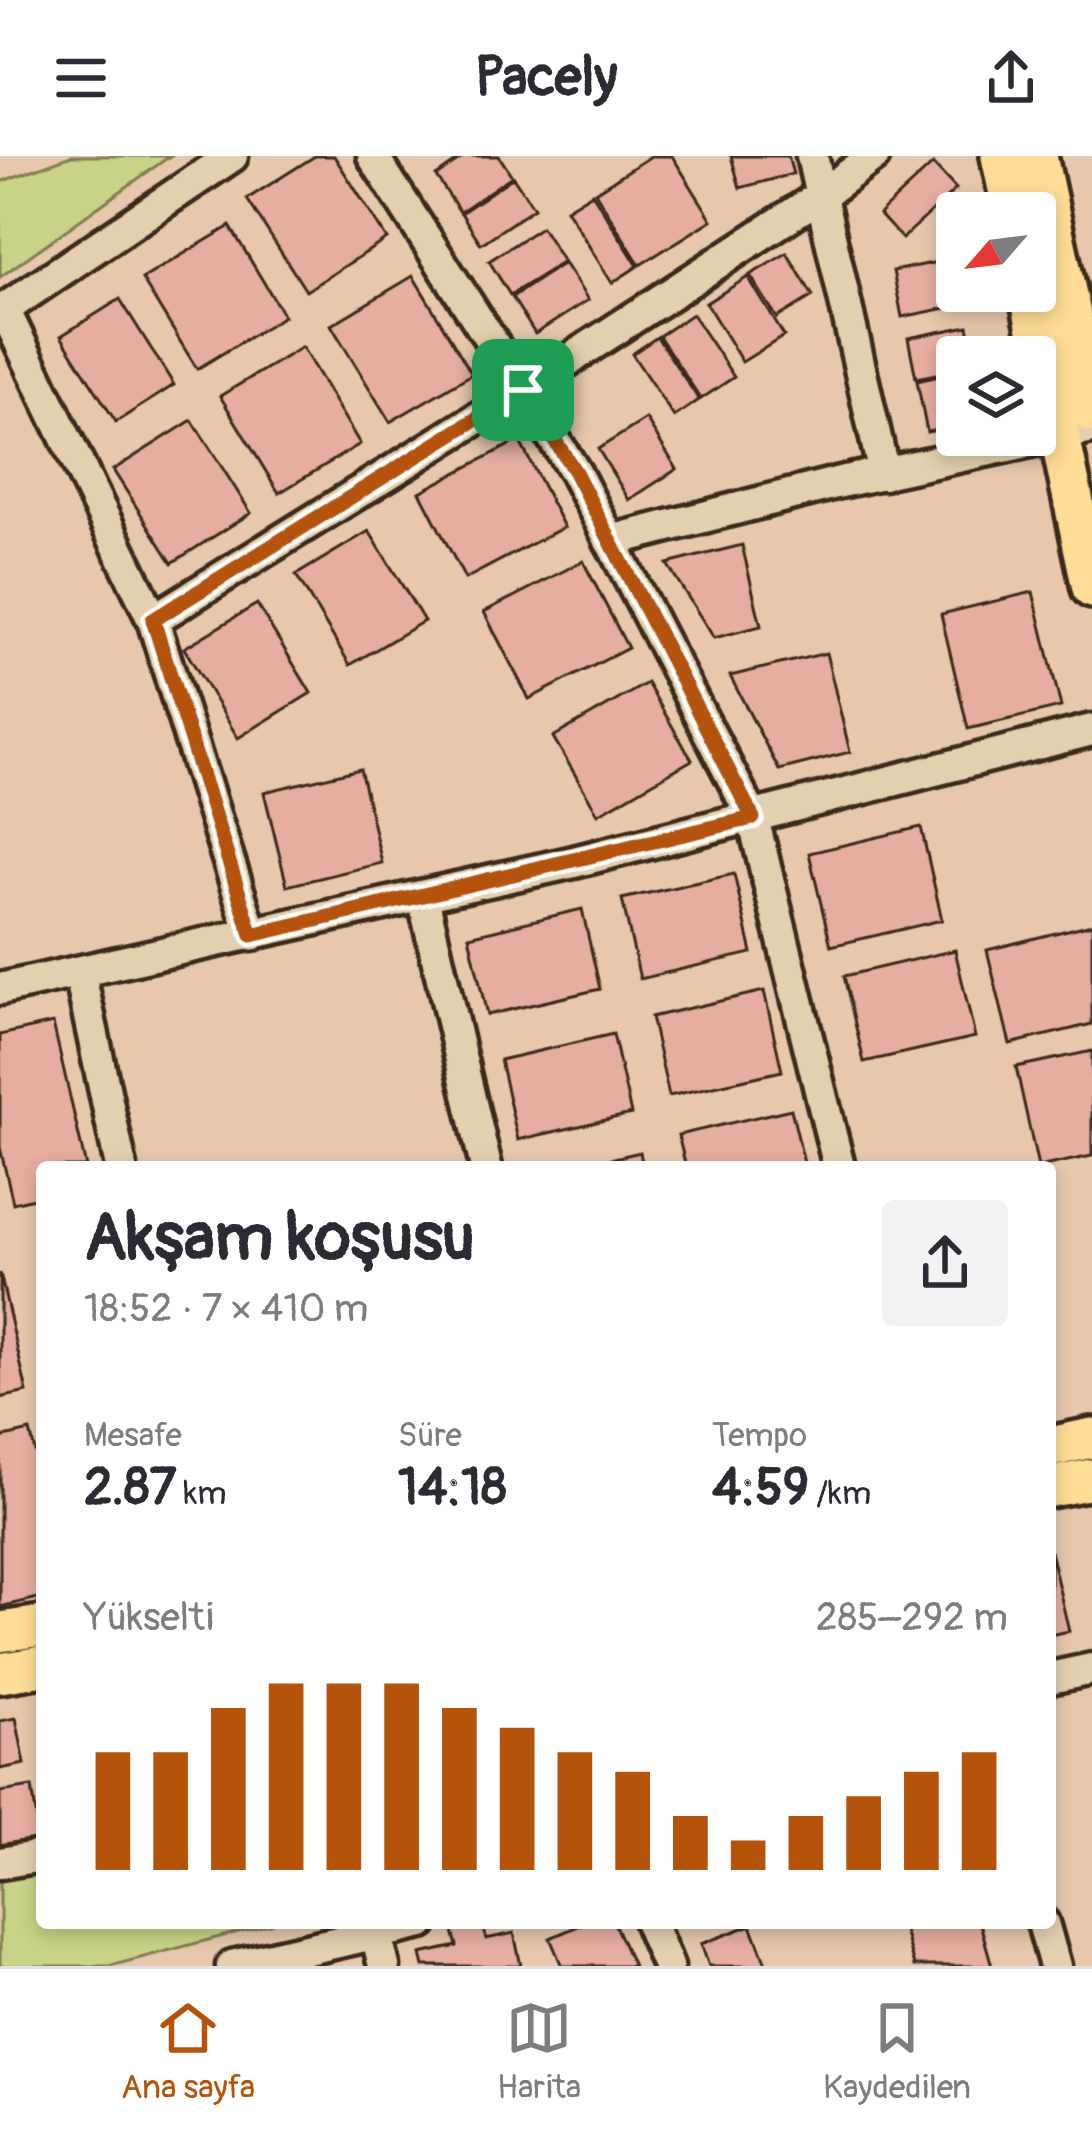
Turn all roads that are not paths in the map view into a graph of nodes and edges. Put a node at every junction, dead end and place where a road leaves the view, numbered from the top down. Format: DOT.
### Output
graph roads {
  1 [pos="232,156"];
  2 [pos="374,156"];
  3 [pos="812,156"];
  4 [pos="874,156"];
  5 [pos="1001,156"];
  6 [pos="1036,156"];
  7 [pos="1009,192"];
  8 [pos="820,196"];
  9 [pos="2,310"];
  10 [pos="1036,312"];
  11 [pos="523,390"];
  12 [pos="1092,412"];
  13 [pos="1075,431"];
  14 [pos="884,474"];
  15 [pos="610,541"];
  16 [pos="1092,588"];
  17 [pos="153,620"];
  18 [pos="1092,730"];
  19 [pos="753,818"];
  20 [pos="422,896"];
  21 [pos="252,935"];
  22 [pos="80,974"];
  23 [pos="0,989"];
  24 [pos="120,1161"];
  25 [pos="485,1161"];
  26 [pos="838,1161"];
  27 [pos="1092,1438"];
  28 [pos="1056,1446"];
  29 [pos="1092,1479"];
  30 [pos="1056,1486"];
  31 [pos="36,1627"];
  32 [pos="0,1632"];
  33 [pos="36,1667"];
  34 [pos="1092,1670"];
  35 [pos="0,1673"];
  36 [pos="1056,1677"];
  37 [pos="36,1857"];
  38 [pos="0,1864"];
  39 [pos="394,1929"];
  40 [pos="653,1929"];
  41 [pos="1045,1929"];
  42 [pos="376,1933"];
  43 [pos="232,1966"];
  44 [pos="384,1966"];
  45 [pos="668,1966"];
  46 [pos="1055,1966"];
  1 -- 9 [label="street"];
  2 -- 11 [label="street"];
  3 -- 8 [label="street"];
  4 -- 8 [label="street"];
  5 -- 7 [label="main road"];
  6 -- 12 [label="main road"];
  8 -- 11 [label="street"];
  8 -- 14 [label="street"];
  9 -- 17 [label="street"];
  10 -- 13 [label="main road"];
  11 -- 15 [label="street"];
  11 -- 17 [label="street"];
  13 -- 14 [label="street"];
  13 -- 16 [label="main road"];
  14 -- 15 [label="street"];
  15 -- 19 [label="street"];
  17 -- 21 [label="street"];
  18 -- 19 [label="street"];
  19 -- 20 [label="street"];
  19 -- 26 [label="street"];
  20 -- 21 [label="street"];
  20 -- 25 [label="street"];
  21 -- 22 [label="street"];
  22 -- 23 [label="street"];
  22 -- 24 [label="street"];
  27 -- 28 [label="main road"];
  29 -- 30 [label="main road"];
  31 -- 32 [label="main road"];
  33 -- 35 [label="main road"];
  34 -- 36 [label="street"];
  37 -- 38 [label="street"];
  39 -- 42 [label="street"];
  40 -- 45 [label="street"];
  41 -- 46 [label="street"];
  42 -- 43 [label="street"];
  42 -- 44 [label="street"];
}
